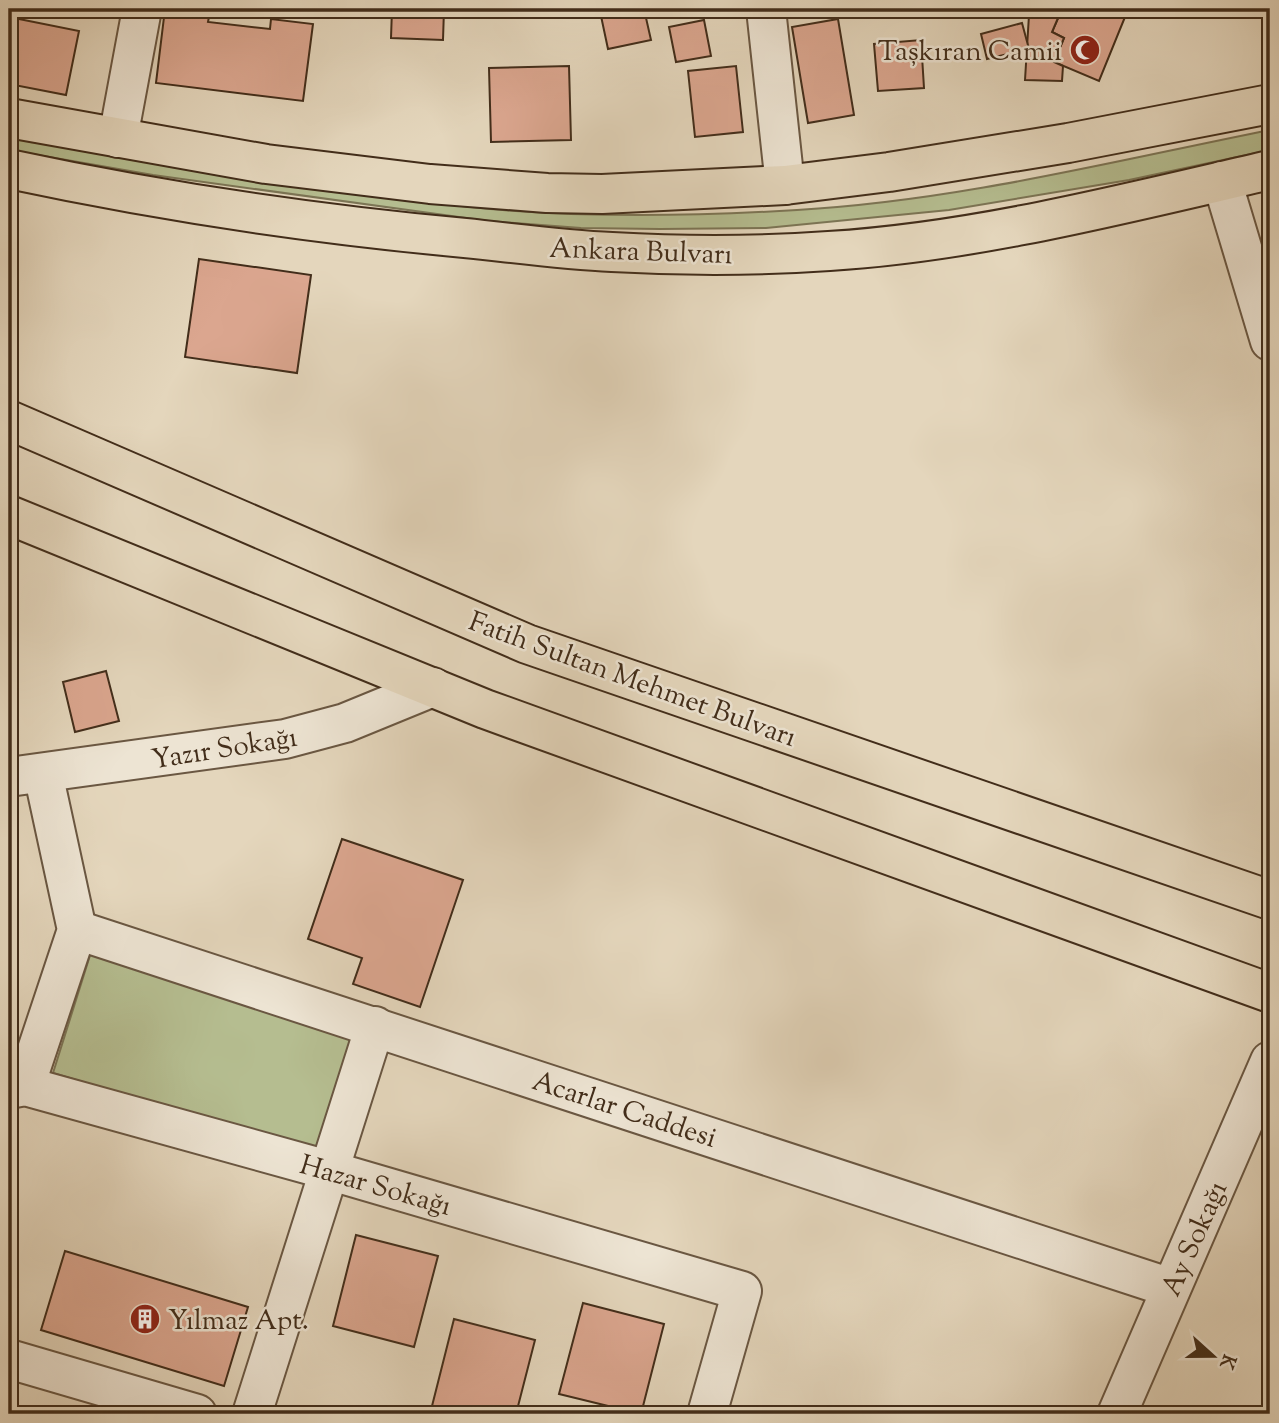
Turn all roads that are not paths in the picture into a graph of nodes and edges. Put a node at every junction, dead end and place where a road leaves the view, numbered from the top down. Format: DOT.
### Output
graph roads {
  1 [pos="142,9"];
  2 [pos="766,9"];
  3 [pos="1270,104"];
  4 [pos="9,118"];
  5 [pos="118,138"];
  6 [pos="9,169"];
  7 [pos="1270,170"];
  8 [pos="1222,181"];
  9 [pos="785,185"];
  10 [pos="1270,341"];
  11 [pos="9,420"];
  12 [pos="9,515"];
  13 [pos="433,687"];
  14 [pos="26,775"];
  15 [pos="1270,900"];
  16 [pos="77,930"];
  17 [pos="1270,993"];
  18 [pos="392,1031"];
  19 [pos="1270,1061"];
  20 [pos="17,1088"];
  21 [pos="328,1170"];
  22 [pos="1171,1288"];
  23 [pos="9,1359"];
  24 [pos="197,1414"];
  25 [pos="251,1414"];
  26 [pos="708,1414"];
  27 [pos="1116,1414"];
  1 -- 5 [label="street"];
  2 -- 9 [label="street"];
  3 -- 9 [label="main road, Ankara Bulvarı"];
  4 -- 5 [label="main road, Ankara Bulvarı"];
  5 -- 9 [label="main road, Ankara Bulvarı"];
  6 -- 8 [label="main road, Ankara Bulvarı"];
  7 -- 8 [label="main road, Ankara Bulvarı"];
  8 -- 10 [label="street"];
  11 -- 15 [label="main road, Fatih Sultan Mehmet Bulvarı"];
  12 -- 13 [label="main road"];
  13 -- 14 [label="street, Yazır Sokağı"];
  13 -- 17 [label="main road"];
  14 -- 16 [label="street"];
  16 -- 18 [label="street, Acarlar Caddesi"];
  16 -- 20 [label="street"];
  18 -- 21 [label="street"];
  18 -- 22 [label="street, Acarlar Caddesi"];
  19 -- 22 [label="street, Ay Sokağı"];
  20 -- 21 [label="street, Hazar Sokağı"];
  21 -- 25 [label="street"];
  21 -- 26 [label="street, Hazar Sokağı"];
  22 -- 27 [label="street, Ay Sokağı"];
  23 -- 24 [label="street"];
}
